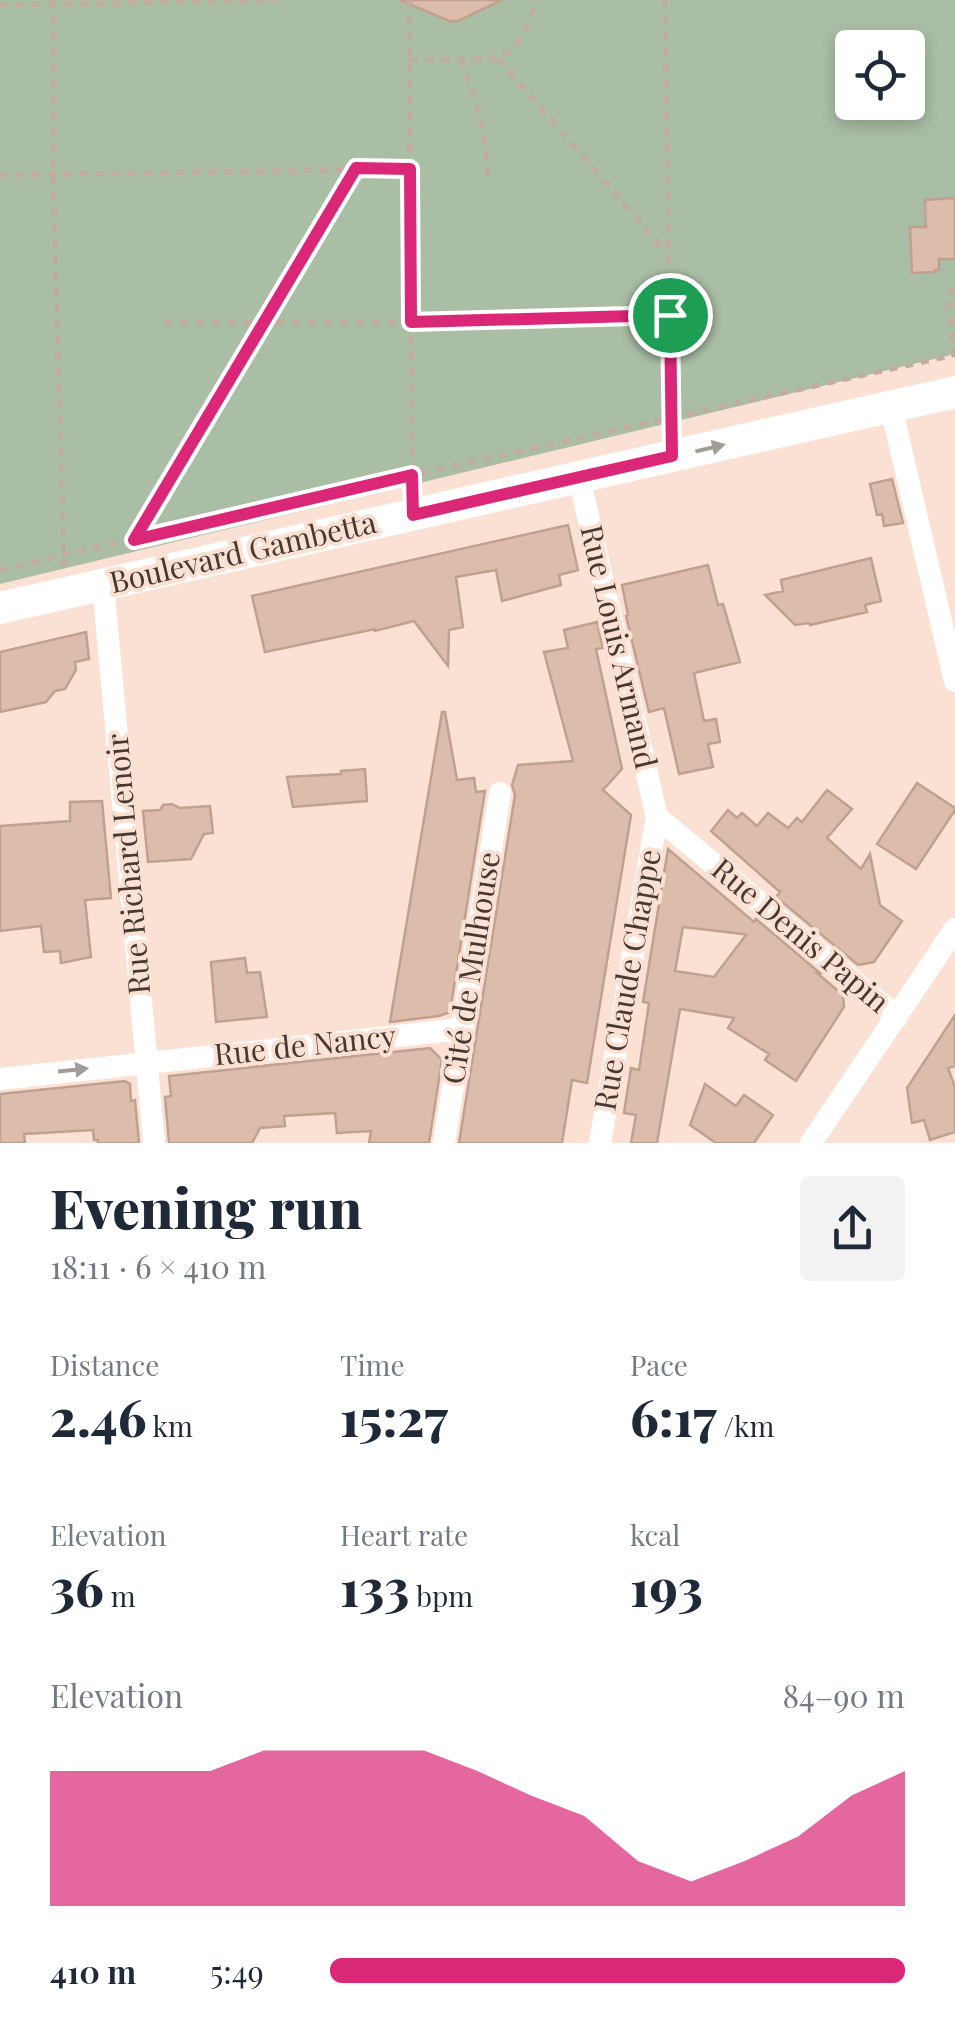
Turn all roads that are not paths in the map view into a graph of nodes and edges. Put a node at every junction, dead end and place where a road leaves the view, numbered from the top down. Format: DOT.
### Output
graph roads {
  1 [pos="955,392"];
  2 [pos="891,407"];
  3 [pos="579,478"];
  4 [pos="103,584"];
  5 [pos="0,608"];
  6 [pos="955,681"];
  7 [pos="500,793"];
  8 [pos="657,817"];
  9 [pos="955,929"];
  10 [pos="897,1017"];
  11 [pos="462,1029"];
  12 [pos="147,1062"];
  13 [pos="0,1079"];
  14 [pos="154,1143"];
  15 [pos="444,1143"];
  16 [pos="600,1143"];
  17 [pos="811,1143"];
  1 -- 2 [label="main road, Boulevard Gambetta"];
  3 -- 2 [label="main road, Boulevard Gambetta, one-way"];
  2 -- 6 [label="street"];
  3 -- 4 [label="main road, Boulevard Gambetta"];
  3 -- 8 [label="street, Rue Louis Armand"];
  4 -- 5 [label="main road, Boulevard Gambetta"];
  4 -- 12 [label="street, Rue Richard Lenoir"];
  7 -- 11 [label="street, Cité de Mulhouse"];
  8 -- 10 [label="street, Rue Denis Papin"];
  8 -- 16 [label="street, Rue Claude Chappe"];
  9 -- 10 [label="street"];
  10 -- 17 [label="street"];
  11 -- 12 [label="street, Rue de Nancy"];
  11 -- 15 [label="street, Cité de Mulhouse"];
  13 -- 12 [label="street, Rue de Nancy, one-way"];
  12 -- 14 [label="street, Rue Richard Lenoir"];
}
